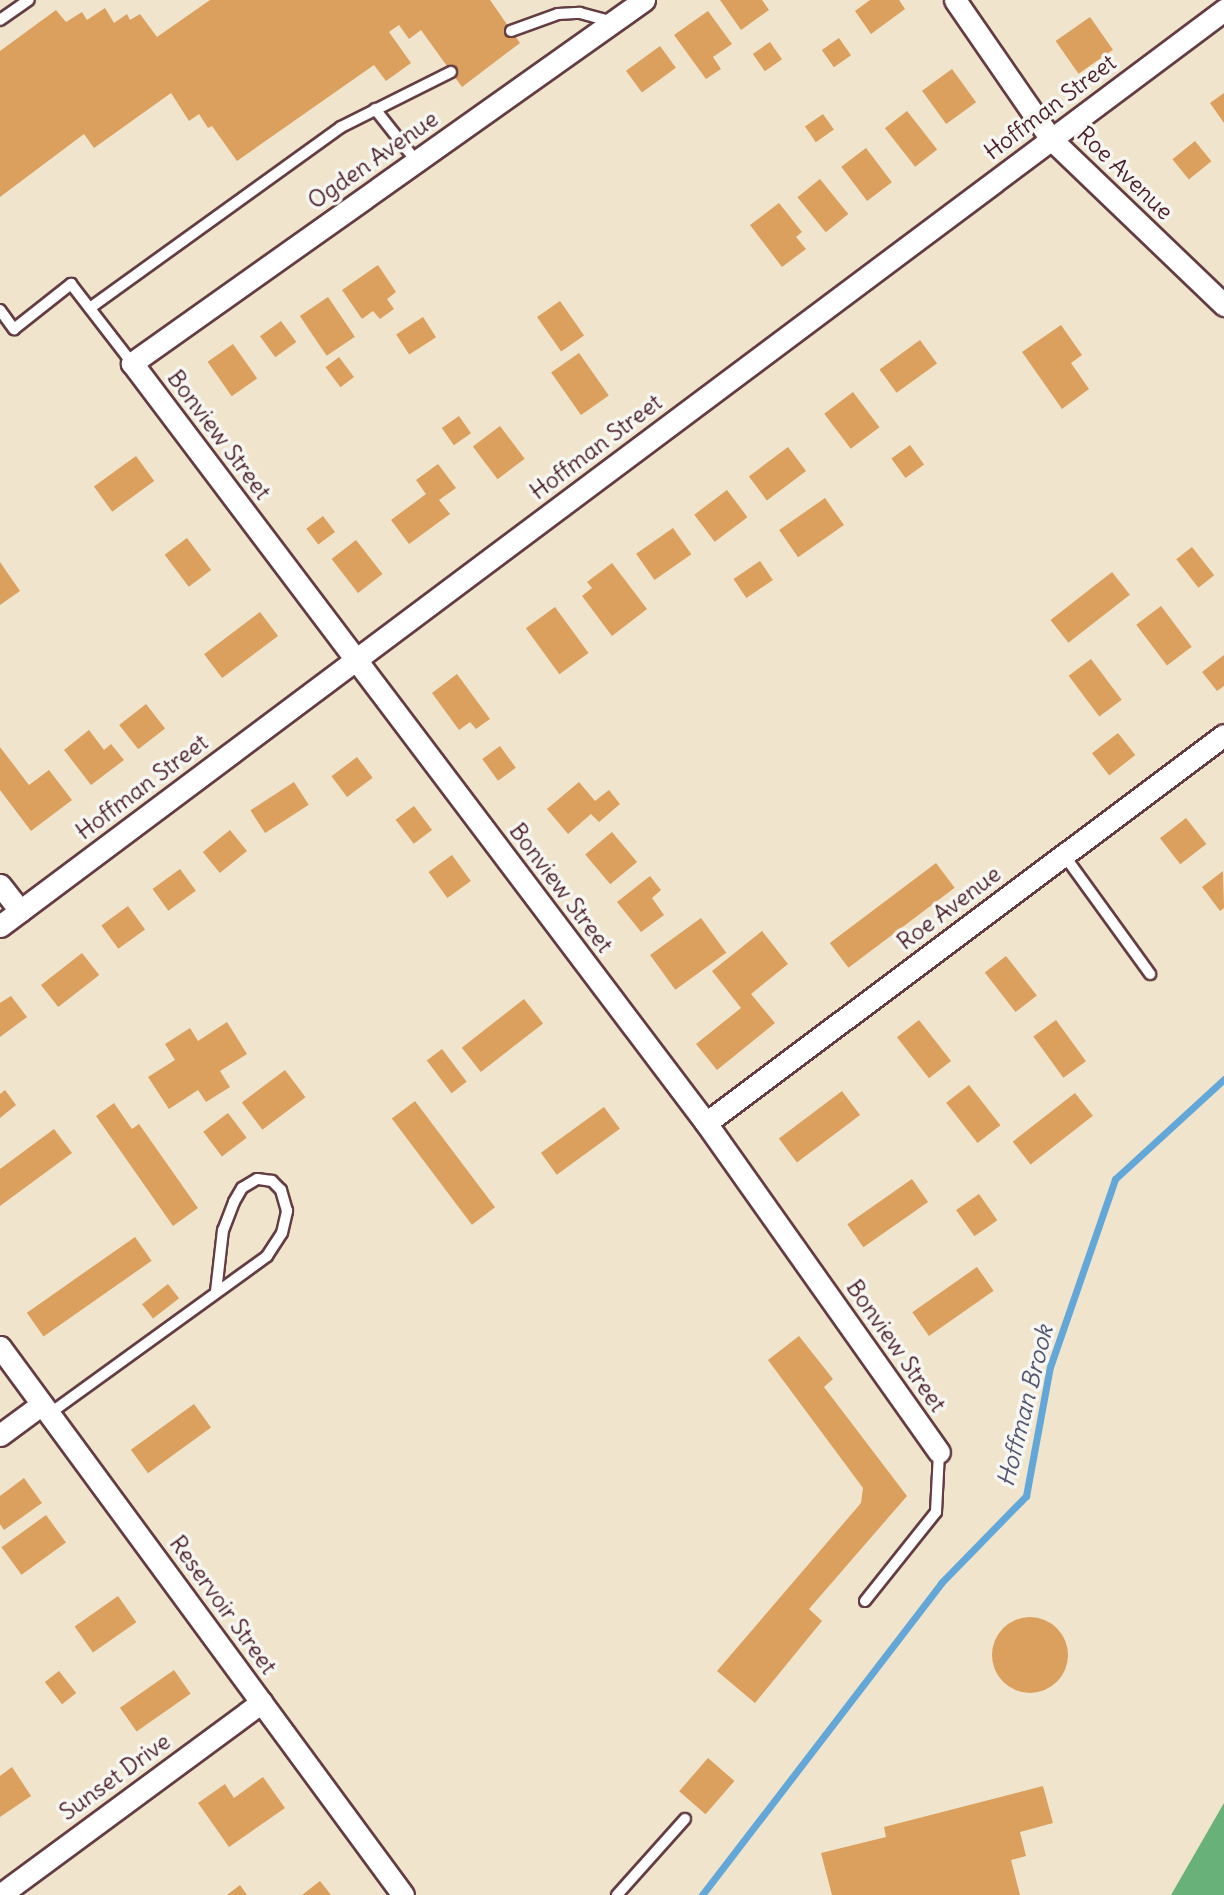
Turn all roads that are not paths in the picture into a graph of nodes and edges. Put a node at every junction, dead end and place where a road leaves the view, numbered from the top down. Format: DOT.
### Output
graph roads {
  1 [pos="29,0"];
  2 [pos="644,0"];
  3 [pos="955,0"];
  4 [pos="1224,10"];
  5 [pos="0,20"];
  6 [pos="613,22"];
  7 [pos="511,31"];
  8 [pos="451,72"];
  9 [pos="375,109"];
  10 [pos="1052,139"];
  11 [pos="416,161"];
  12 [pos="1224,305"];
  13 [pos="90,308"];
  14 [pos="0,310"];
  15 [pos="132,363"];
  16 [pos="356,660"];
  17 [pos="1224,735"];
  18 [pos="1064,855"];
  19 [pos="0,885"];
  20 [pos="20,911"];
  21 [pos="0,926"];
  22 [pos="1150,974"];
  23 [pos="706,1123"];
  24 [pos="216,1291"];
  25 [pos="0,1347"];
  26 [pos="45,1409"];
  27 [pos="0,1435"];
  28 [pos="939,1452"];
  29 [pos="865,1601"];
  30 [pos="262,1702"];
  31 [pos="685,1819"];
  32 [pos="0,1895"];
  33 [pos="403,1895"];
  34 [pos="617,1895"];
  1 -- 5 [label="lane"];
  2 -- 6 [label="street, Ogden Avenue"];
  3 -- 10 [label="street, Roe Avenue"];
  4 -- 10 [label="street, Hoffman Street"];
  6 -- 7 [label="lane"];
  6 -- 11 [label="street, Ogden Avenue"];
  8 -- 9 [label="lane"];
  9 -- 11 [label="lane"];
  9 -- 13 [label="lane"];
  10 -- 12 [label="street, Roe Avenue"];
  10 -- 16 [label="street, Hoffman Street"];
  11 -- 15 [label="street, Ogden Avenue"];
  13 -- 14 [label="lane"];
  13 -- 15 [label="lane"];
  15 -- 16 [label="street, Bonview Street"];
  16 -- 20 [label="street, Hoffman Street"];
  16 -- 23 [label="street, Bonview Street"];
  17 -- 18 [label="street, Roe Avenue"];
  18 -- 22 [label="lane"];
  18 -- 23 [label="street, Roe Avenue"];
  19 -- 20 [label="street"];
  20 -- 21 [label="street, Hoffman Street"];
  23 -- 28 [label="street, Bonview Street"];
  24 -- 24 [label="lane"];
  24 -- 26 [label="lane"];
  25 -- 26 [label="street, Reservoir Street"];
  26 -- 27 [label="street"];
  26 -- 30 [label="street, Reservoir Street"];
  28 -- 29 [label="lane"];
  30 -- 32 [label="street, Sunset Drive"];
  30 -- 33 [label="street, Reservoir Street"];
  31 -- 34 [label="lane"];
}
